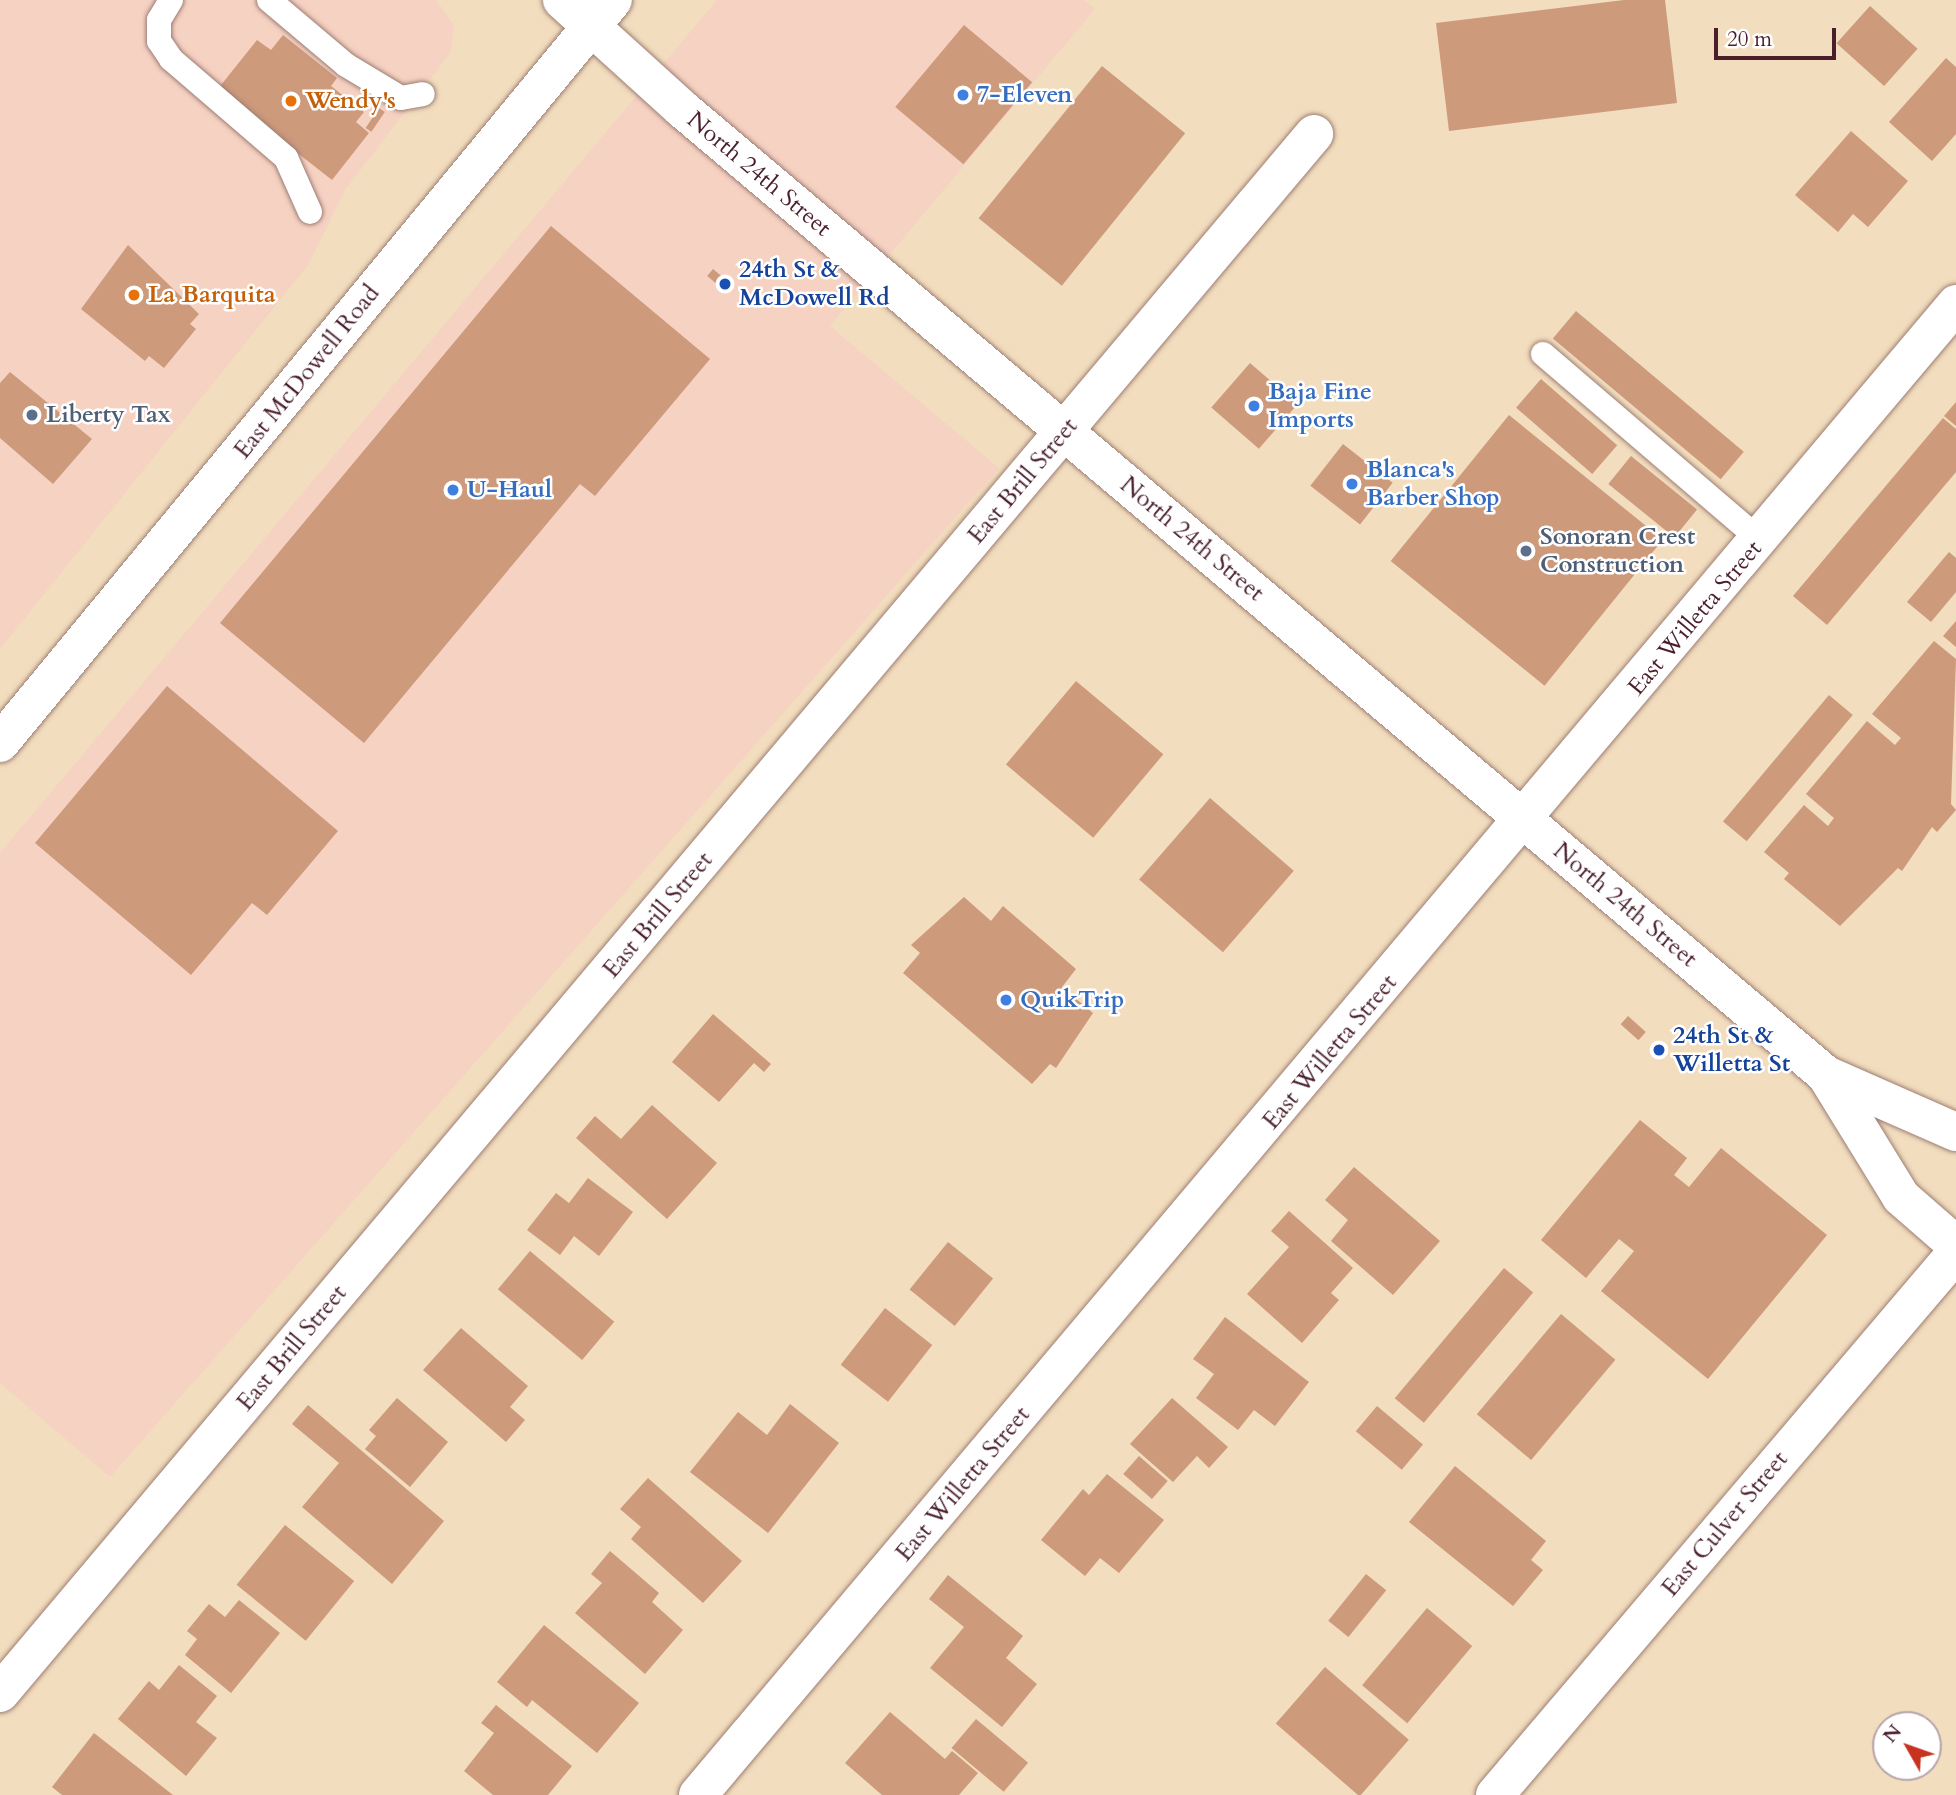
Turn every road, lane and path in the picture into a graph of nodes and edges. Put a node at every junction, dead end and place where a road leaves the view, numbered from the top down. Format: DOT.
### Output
graph roads {
  1 [pos="171,0"];
  2 [pos="269,0"];
  3 [pos="562,0"];
  4 [pos="602,13"];
  5 [pos="423,94"];
  6 [pos="1314,134"];
  7 [pos="310,212"];
  8 [pos="1956,304"];
  9 [pos="1543,354"];
  10 [pos="1065,432"];
  11 [pos="1760,540"];
  12 [pos="0,743"];
  13 [pos="1526,821"];
  14 [pos="1826,1074"];
  15 [pos="1956,1132"];
  16 [pos="1956,1245"];
  17 [pos="1956,1253"];
  18 [pos="0,1693"];
  19 [pos="698,1795"];
  20 [pos="1495,1795"];
  1 -- 7 [label="lane"];
  2 -- 5 [label="lane"];
  3 -- 4 [label="street, North 24th Street"];
  4 -- 10 [label="street, North 24th Street"];
  4 -- 12 [label="street, East McDowell Road"];
  6 -- 10 [label="street, East Brill Street"];
  8 -- 11 [label="street, East Willetta Street"];
  9 -- 11 [label="lane"];
  10 -- 13 [label="street, North 24th Street"];
  10 -- 18 [label="street, East Brill Street"];
  11 -- 13 [label="street, East Willetta Street"];
  13 -- 14 [label="street, North 24th Street"];
  13 -- 19 [label="street, East Willetta Street"];
  14 -- 15 [label="street, North 24th Street"];
  14 -- 16 [label="street, North 24th Street"];
  17 -- 20 [label="street, East Culver Street"];
}
